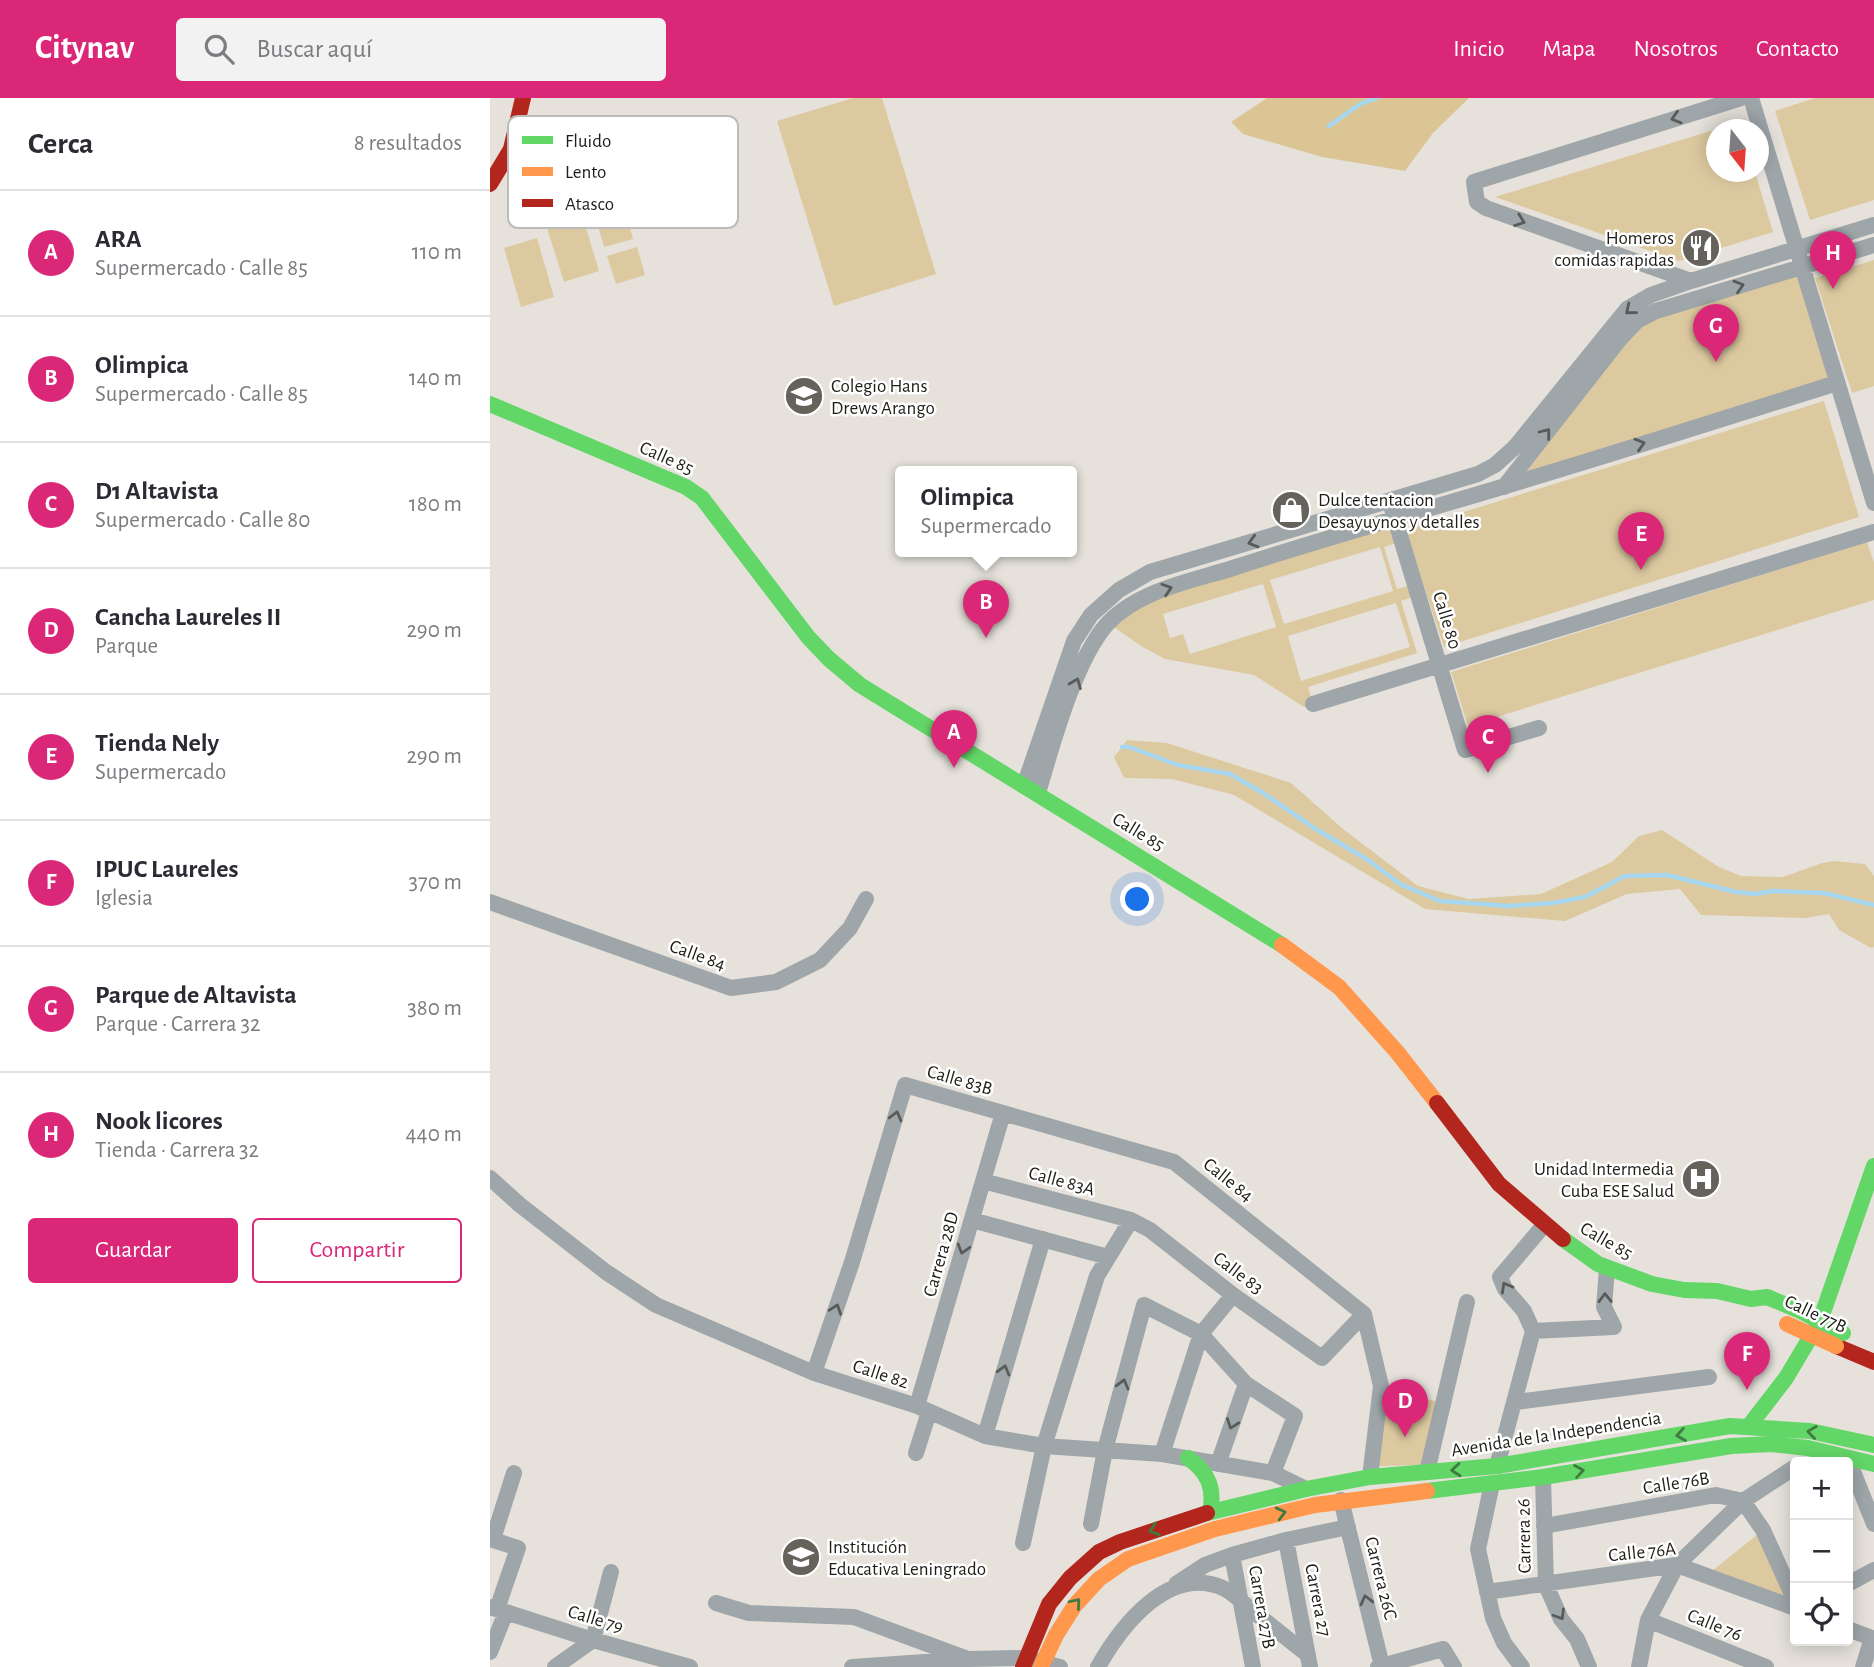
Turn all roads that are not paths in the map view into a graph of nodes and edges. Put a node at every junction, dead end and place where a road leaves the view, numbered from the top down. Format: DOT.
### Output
graph roads {
  1 [pos="523,98"];
  2 [pos="1741,98"];
  3 [pos="1751,98"];
  4 [pos="519,116"];
  5 [pos="508,154"];
  6 [pos="490,184"];
  7 [pos="1874,225"];
  8 [pos="1874,245"];
  9 [pos="1796,249"];
  10 [pos="1801,267"];
  11 [pos="1691,281"];
  12 [pos="1837,383"];
  13 [pos="490,404"];
  14 [pos="1504,486"];
  15 [pos="1390,502"];
  16 [pos="1874,503"];
  17 [pos="1395,518"];
  18 [pos="1874,532"];
  19 [pos="1440,665"];
  20 [pos="1313,704"];
  21 [pos="1539,728"];
  22 [pos="1031,790"];
  23 [pos="866,899"];
  24 [pos="490,902"];
  25 [pos="1003,1113"];
  26 [pos="1874,1166"];
  27 [pos="490,1178"];
  28 [pos="983,1181"];
  29 [pos="972,1220"];
  30 [pos="1131,1220"];
  31 [pos="1545,1226"];
  32 [pos="1043,1239"];
  33 [pos="1108,1257"];
  34 [pos="1607,1268"];
  35 [pos="1233,1295"];
  36 [pos="1751,1299"];
  37 [pos="1467,1302"];
  38 [pos="1364,1314"];
  39 [pos="1820,1321"];
  40 [pos="1533,1331"];
  41 [pos="1201,1334"];
  42 [pos="1840,1340"];
  43 [pos="1874,1345"];
  44 [pos="1874,1362"];
  45 [pos="814,1373"];
  46 [pos="1709,1377"];
  47 [pos="1247,1384"];
  48 [pos="1516,1402"];
  49 [pos="923,1409"];
  50 [pos="1749,1426"];
  51 [pos="985,1436"];
  52 [pos="1874,1445"];
  53 [pos="1044,1446"];
  54 [pos="1105,1450"];
  55 [pos="916,1452"];
  56 [pos="1162,1454"];
  57 [pos="1808,1456"];
  58 [pos="1843,1457"];
  59 [pos="1188,1458"];
  60 [pos="1853,1460"];
  61 [pos="1217,1464"];
  62 [pos="1874,1464"];
  63 [pos="1497,1466"];
  64 [pos="1790,1471"];
  65 [pos="514,1472"];
  66 [pos="1427,1472"];
  67 [pos="1853,1472"];
  68 [pos="1273,1473"];
  69 [pos="1370,1477"];
  70 [pos="1543,1477"];
  71 [pos="1492,1484"];
  72 [pos="1306,1489"];
  73 [pos="1341,1500"];
  74 [pos="1743,1501"];
  75 [pos="1210,1512"];
  76 [pos="1091,1524"];
  77 [pos="1874,1524"];
  78 [pos="1544,1526"];
  79 [pos="1348,1527"];
  80 [pos="491,1539"];
  81 [pos="1286,1540"];
  82 [pos="1023,1543"];
  83 [pos="1232,1555"];
  84 [pos="1677,1565"];
  85 [pos="1874,1570"];
  86 [pos="611,1572"];
  87 [pos="1853,1580"];
  88 [pos="1546,1584"];
  89 [pos="1790,1590"];
  90 [pos="1167,1591"];
  91 [pos="1487,1592"];
  92 [pos="1241,1601"];
  93 [pos="716,1603"];
  94 [pos="1790,1606"];
  95 [pos="498,1609"];
  96 [pos="1648,1620"];
  97 [pos="1853,1631"];
  98 [pos="1872,1638"];
  99 [pos="593,1640"];
  100 [pos="490,1652"];
  101 [pos="968,1659"];
  102 [pos="1309,1661"];
  103 [pos="1024,1662"];
  104 [pos="659,1663"];
  105 [pos="1042,1665"];
  106 [pos="555,1667"];
  107 [pos="690,1667"];
  108 [pos="852,1667"];
  109 [pos="1059,1667"];
  110 [pos="1098,1667"];
  111 [pos="1253,1667"];
  112 [pos="1380,1667"];
  113 [pos="1454,1667"];
  114 [pos="1522,1667"];
  115 [pos="1589,1667"];
  116 [pos="1639,1667"];
  117 [pos="1766,1667"];
  118 [pos="1863,1667"];
  1 -- 4 [label="main road"];
  2 -- 11 [label="street, one-way"];
  3 -- 9 [label="street"];
  5 -- 6 [label="main road"];
  7 -- 9 [label="street"];
  8 -- 10 [label="street"];
  9 -- 10 [label="street"];
  9 -- 11 [label="street"];
  10 -- 12 [label="street"];
  14 -- 10 [label="street, one-way"];
  11 -- 15 [label="street, one-way"];
  14 -- 12 [label="street, one-way"];
  12 -- 16 [label="street"];
  13 -- 22 [label="main road, Calle 85"];
  14 -- 17 [label="street"];
  15 -- 17 [label="street, Calle 80"];
  15 -- 22 [label="street, one-way"];
  17 -- 19 [label="street, Calle 80"];
  22 -- 17 [label="street, one-way"];
  18 -- 19 [label="street"];
  19 -- 20 [label="street"];
  19 -- 21 [label="street, Calle 80"];
  22 -- 31 [label="main road, Calle 85"];
  23 -- 24 [label="street, Calle 84"];
  25 -- 28 [label="street, Carrera 28D"];
  25 -- 38 [label="street, Calle 84"];
  45 -- 25 [label="street, Calle 83B, one-way"];
  26 -- 39 [label="main road"];
  27 -- 45 [label="street, Calle 82"];
  28 -- 29 [label="street, Carrera 28D"];
  28 -- 30 [label="street, Calle 83A"];
  29 -- 32 [label="street"];
  29 -- 49 [label="street, Carrera 28D, one-way"];
  30 -- 33 [label="street"];
  30 -- 35 [label="street, Calle 83"];
  31 -- 34 [label="main road, Calle 85"];
  40 -- 31 [label="street, one-way"];
  32 -- 33 [label="street"];
  51 -- 32 [label="street, one-way"];
  33 -- 53 [label="street"];
  34 -- 36 [label="main road, Calle 85"];
  40 -- 34 [label="street, one-way"];
  35 -- 38 [label="street, Calle 83"];
  35 -- 41 [label="street"];
  36 -- 39 [label="main road, Calle 77B, bridge"];
  36 -- 42 [label="main road, Calle 77B, bridge"];
  37 -- 66 [label="street"];
  38 -- 69 [label="street"];
  39 -- 42 [label="main road, Calle 77B, bridge"];
  39 -- 50 [label="main road"];
  40 -- 48 [label="street"];
  41 -- 47 [label="street"];
  54 -- 41 [label="street, one-way"];
  41 -- 56 [label="street"];
  42 -- 43 [label="main road, Calle 77B"];
  42 -- 44 [label="main road, Calle 77B"];
  45 -- 49 [label="street, Calle 82"];
  46 -- 48 [label="street"];
  47 -- 61 [label="street, one-way"];
  47 -- 68 [label="street"];
  48 -- 63 [label="street"];
  49 -- 51 [label="street, Calle 82"];
  49 -- 55 [label="street, Carrera 28D"];
  52 -- 50 [label="main road, Avenida de la Independencia, one-way"];
  50 -- 63 [label="main road, Avenida de la Independencia, one-way"];
  51 -- 53 [label="street, Calle 82"];
  53 -- 54 [label="street, Calle 82"];
  53 -- 82 [label="street"];
  54 -- 56 [label="street, Calle 82"];
  54 -- 76 [label="street"];
  56 -- 59 [label="street, Calle 82"];
  57 -- 58 [label="main road, Avenida de la Independencia"];
  70 -- 57 [label="main road, Avenida de la Independencia, one-way"];
  59 -- 61 [label="street, Calle 82"];
  59 -- 75 [label="main road"];
  60 -- 62 [label="main road, Avenida de la Independencia"];
  61 -- 68 [label="street, Calle 82"];
  63 -- 66 [label="main road, Avenida de la Independencia, one-way"];
  64 -- 74 [label="street"];
  65 -- 80 [label="street"];
  66 -- 69 [label="main road, Avenida de la Independencia"];
  67 -- 77 [label="street"];
  68 -- 72 [label="street, Calle 82"];
  69 -- 72 [label="main road, Avenida de la Independencia"];
  70 -- 71 [label="main road, Avenida de la Independencia"];
  70 -- 78 [label="street, Carrera 26"];
  71 -- 73 [label="main road, Avenida de la Independencia"];
  71 -- 91 [label="street"];
  72 -- 75 [label="main road, Avenida de la Independencia"];
  73 -- 79 [label="street, Carrera 26C"];
  105 -- 73 [label="main road, Avenida de la Independencia, one-way"];
  74 -- 78 [label="street, Calle 76B"];
  74 -- 84 [label="street"];
  74 -- 89 [label="street"];
  75 -- 103 [label="main road, Avenida de la Independencia, one-way"];
  78 -- 88 [label="street, Carrera 26"];
  79 -- 81 [label="street"];
  112 -- 79 [label="street, Carrera 26C, one-way"];
  80 -- 95 [label="street"];
  81 -- 83 [label="street"];
  81 -- 102 [label="street, Carrera 27"];
  83 -- 90 [label="street"];
  83 -- 92 [label="street, Carrera 27B"];
  84 -- 88 [label="street, Calle 76A"];
  84 -- 94 [label="street, Calle 76A"];
  84 -- 96 [label="street"];
  85 -- 87 [label="street"];
  86 -- 99 [label="street"];
  88 -- 91 [label="street, Calle 76A"];
  88 -- 115 [label="street, Carrera 26, one-way"];
  90 -- 92 [label="street"];
  90 -- 110 [label="street"];
  91 -- 114 [label="street"];
  92 -- 102 [label="street"];
  92 -- 111 [label="street, Carrera 27B"];
  93 -- 101 [label="street"];
  95 -- 99 [label="street, Calle 79"];
  95 -- 100 [label="street"];
  96 -- 116 [label="street"];
  96 -- 117 [label="street, Calle 76"];
  97 -- 98 [label="street"];
  98 -- 118 [label="street"];
  99 -- 104 [label="street, Calle 79"];
  99 -- 106 [label="street"];
  101 -- 103 [label="street"];
  101 -- 108 [label="street"];
  103 -- 105 [label="street"];
  104 -- 107 [label="street, Calle 79"];
  105 -- 109 [label="street"];
  112 -- 113 [label="street"];
}
